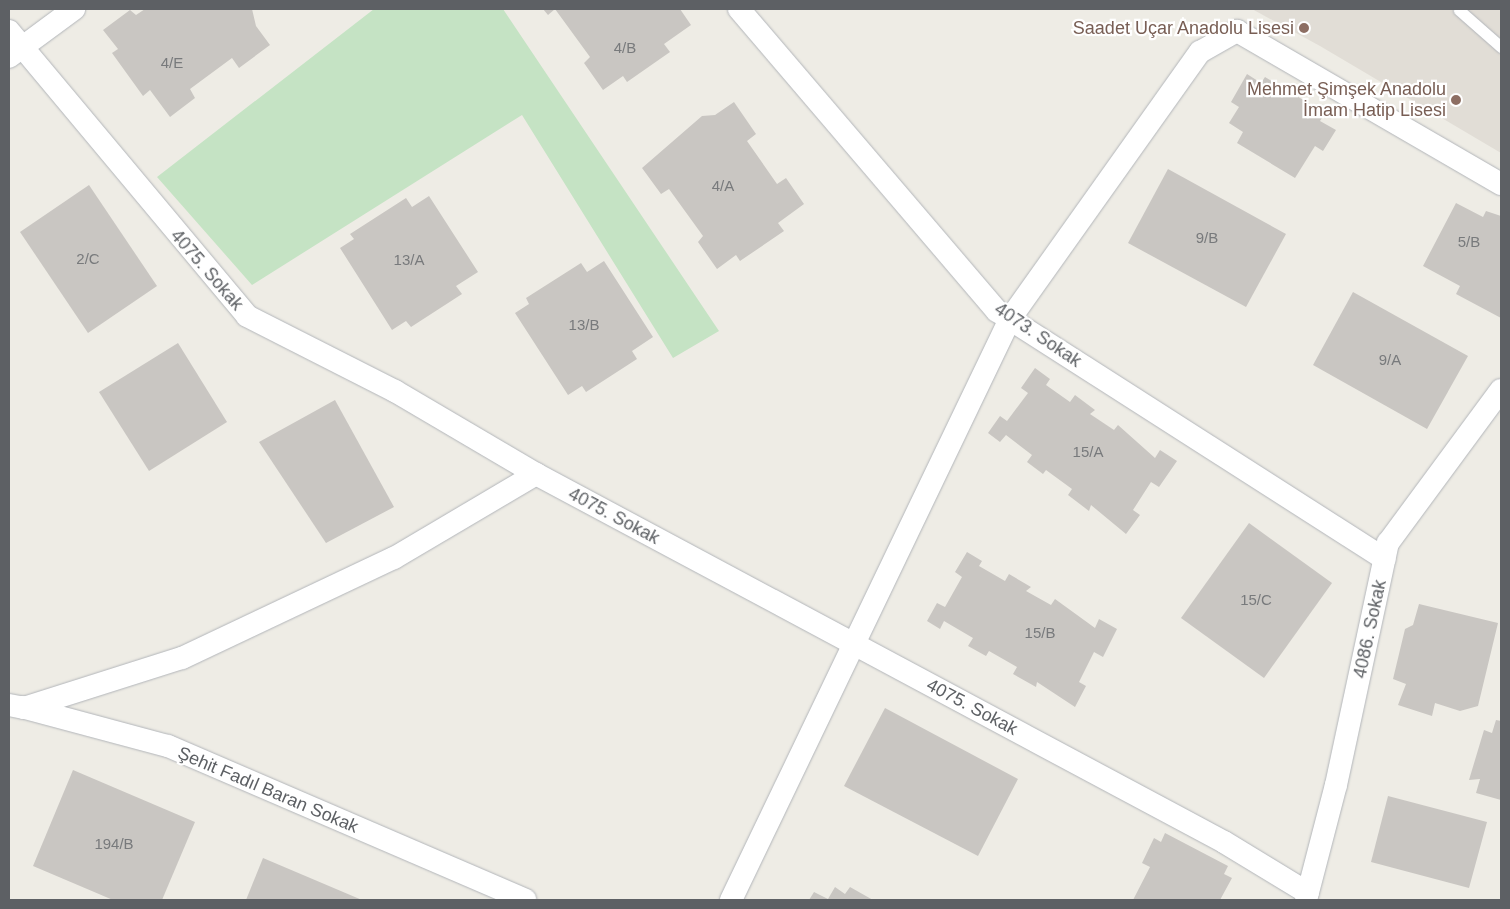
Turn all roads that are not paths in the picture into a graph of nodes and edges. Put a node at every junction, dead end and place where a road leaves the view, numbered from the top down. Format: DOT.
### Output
graph roads {
  1 [pos="74,9"];
  2 [pos="739,9"];
  3 [pos="1459,10"];
  4 [pos="13,46"];
  5 [pos="1501,47"];
  6 [pos="1501,184"];
  7 [pos="1010,319"];
  8 [pos="1501,390"];
  9 [pos="536,474"];
  10 [pos="1385,559"];
  11 [pos="855,645"];
  12 [pos="14,703"];
  13 [pos="1307,897"];
  14 [pos="524,900"];
  15 [pos="731,900"];
  1 -- 4 [label="street"];
  2 -- 7 [label="street, 4073. Sokak"];
  3 -- 5 [label="lane"];
  4 -- 9 [label="street, 4075. Sokak"];
  6 -- 7 [label="street"];
  7 -- 10 [label="street, 4073. Sokak"];
  7 -- 11 [label="street"];
  8 -- 10 [label="street, 4086. Sokak"];
  9 -- 11 [label="street, 4075. Sokak"];
  9 -- 12 [label="street"];
  10 -- 13 [label="street, 4086. Sokak"];
  11 -- 13 [label="street, 4075. Sokak"];
  11 -- 15 [label="street"];
  12 -- 14 [label="street, Şehit Fadıl Baran Sokak"];
}
